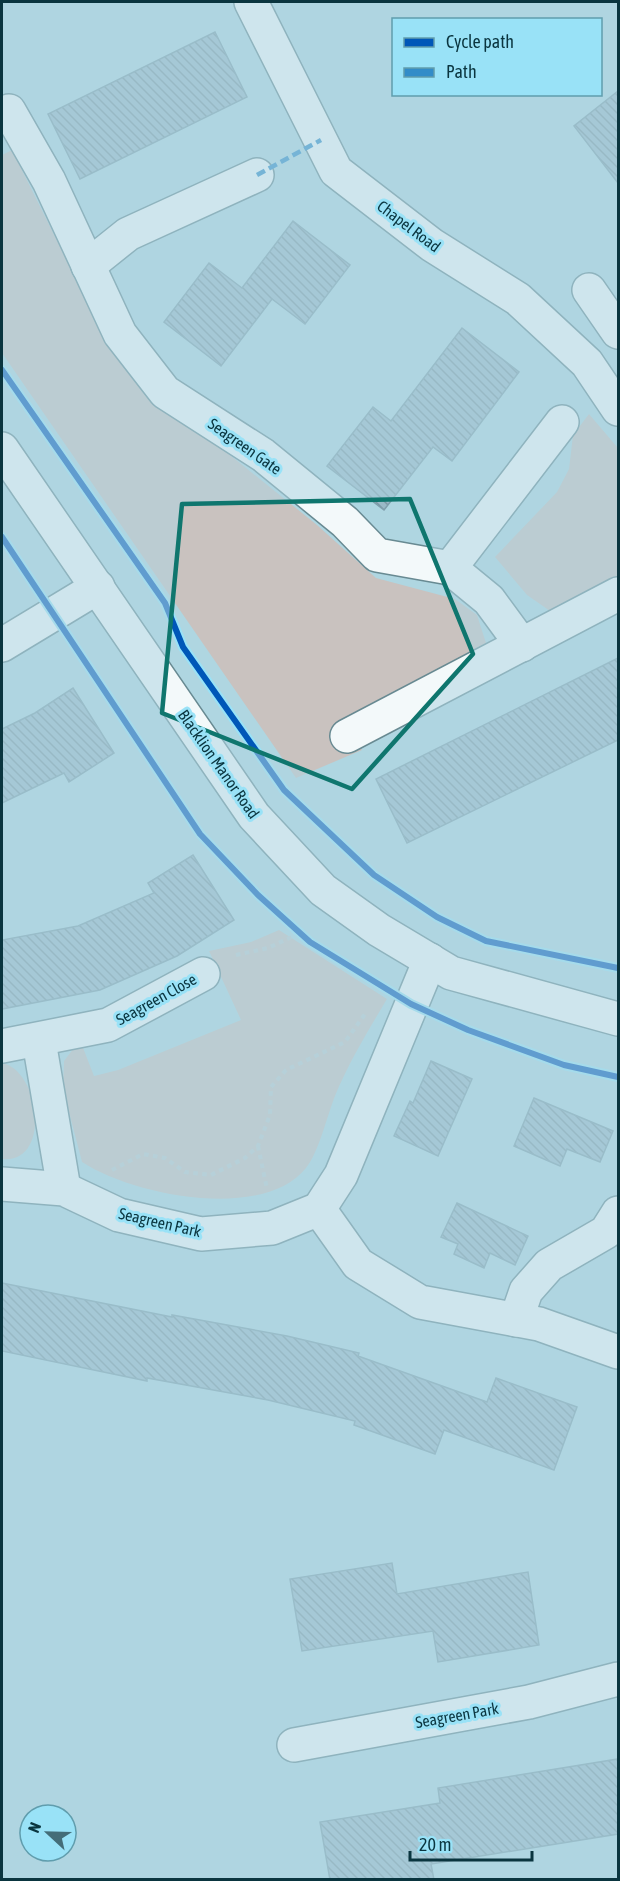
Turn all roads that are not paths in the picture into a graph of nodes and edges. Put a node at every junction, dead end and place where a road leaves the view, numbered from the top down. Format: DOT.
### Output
graph roads {
  1 [pos="251,2"];
  2 [pos="4,106"];
  3 [pos="257,175"];
  4 [pos="87,266"];
  5 [pos="589,290"];
  6 [pos="618,332"];
  7 [pos="618,409"];
  8 [pos="562,422"];
  9 [pos="2,449"];
  10 [pos="450,568"];
  11 [pos="98,587"];
  12 [pos="618,594"];
  13 [pos="2,645"];
  14 [pos="522,645"];
  15 [pos="347,736"];
  16 [pos="429,960"];
  17 [pos="203,974"];
  18 [pos="618,1019"];
  19 [pos="39,1041"];
  20 [pos="2,1046"];
  21 [pos="2,1184"];
  22 [pos="71,1192"];
  23 [pos="319,1209"];
  24 [pos="618,1214"];
  25 [pos="516,1320"];
  26 [pos="618,1352"];
  27 [pos="618,1679"];
  28 [pos="294,1745"];
  1 -- 7 [label="street, Chapel Road"];
  2 -- 4 [label="street, Seagreen Gate"];
  3 -- 4 [label="street"];
  4 -- 10 [label="street, Seagreen Gate"];
  5 -- 6 [label="street"];
  8 -- 10 [label="street"];
  9 -- 11 [label="street, Blacklion Manor Road"];
  10 -- 14 [label="street, Seagreen Gate"];
  11 -- 13 [label="street"];
  11 -- 16 [label="street, Blacklion Manor Road"];
  12 -- 14 [label="street"];
  14 -- 15 [label="street"];
  16 -- 18 [label="street, Blacklion Manor Road"];
  16 -- 23 [label="street"];
  17 -- 19 [label="street, Seagreen Close"];
  19 -- 20 [label="street, Seagreen Close"];
  19 -- 22 [label="street"];
  21 -- 22 [label="street, Seagreen Park"];
  22 -- 23 [label="street, Seagreen Park"];
  23 -- 25 [label="street"];
  24 -- 25 [label="street"];
  25 -- 26 [label="street"];
  27 -- 28 [label="street, Seagreen Park"];
}
